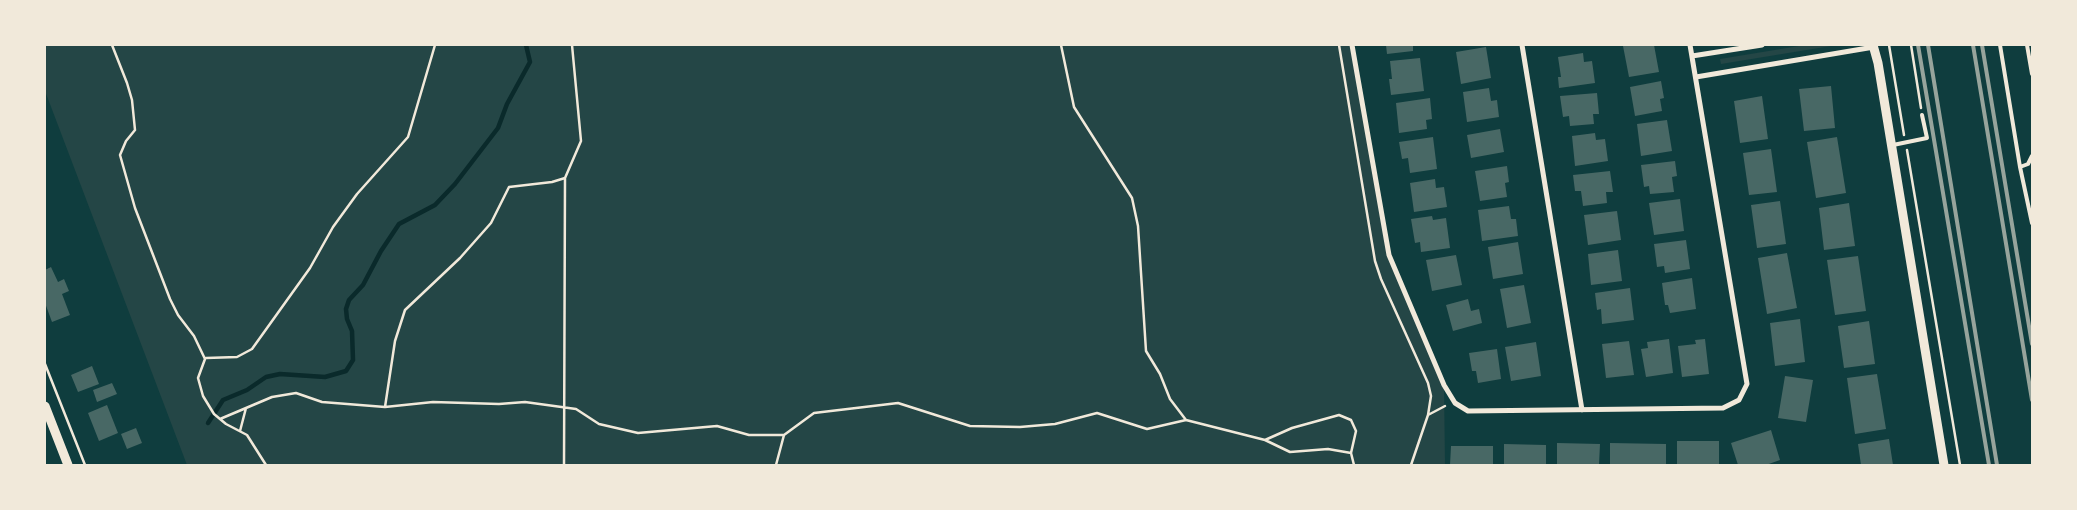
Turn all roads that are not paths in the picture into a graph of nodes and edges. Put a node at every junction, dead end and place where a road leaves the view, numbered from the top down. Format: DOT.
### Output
graph roads {
  1 [pos="1352,45"];
  2 [pos="1522,45"];
  3 [pos="1690,45"];
  4 [pos="1762,45"];
  5 [pos="2000,45"];
  6 [pos="2027,45"];
  7 [pos="1873,46"];
  8 [pos="1692,56"];
  9 [pos="2032,74"];
  10 [pos="1696,77"];
  11 [pos="1922,114"];
  12 [pos="1891,145"];
  13 [pos="2032,156"];
  14 [pos="2020,167"];
  15 [pos="2032,223"];
  16 [pos="45,406"];
  17 [pos="1582,410"];
  18 [pos="68,465"];
  19 [pos="1944,465"];
  1 -- 17 [label="street"];
  2 -- 17 [label="street"];
  3 -- 8 [label="street"];
  4 -- 8 [label="street"];
  5 -- 14 [label="lane"];
  6 -- 9 [label="lane"];
  7 -- 10 [label="street"];
  7 -- 12 [label="street"];
  8 -- 10 [label="street"];
  10 -- 17 [label="street"];
  11 -- 12 [label="lane"];
  12 -- 19 [label="street"];
  13 -- 14 [label="lane"];
  14 -- 15 [label="lane"];
  16 -- 18 [label="street"];
}
